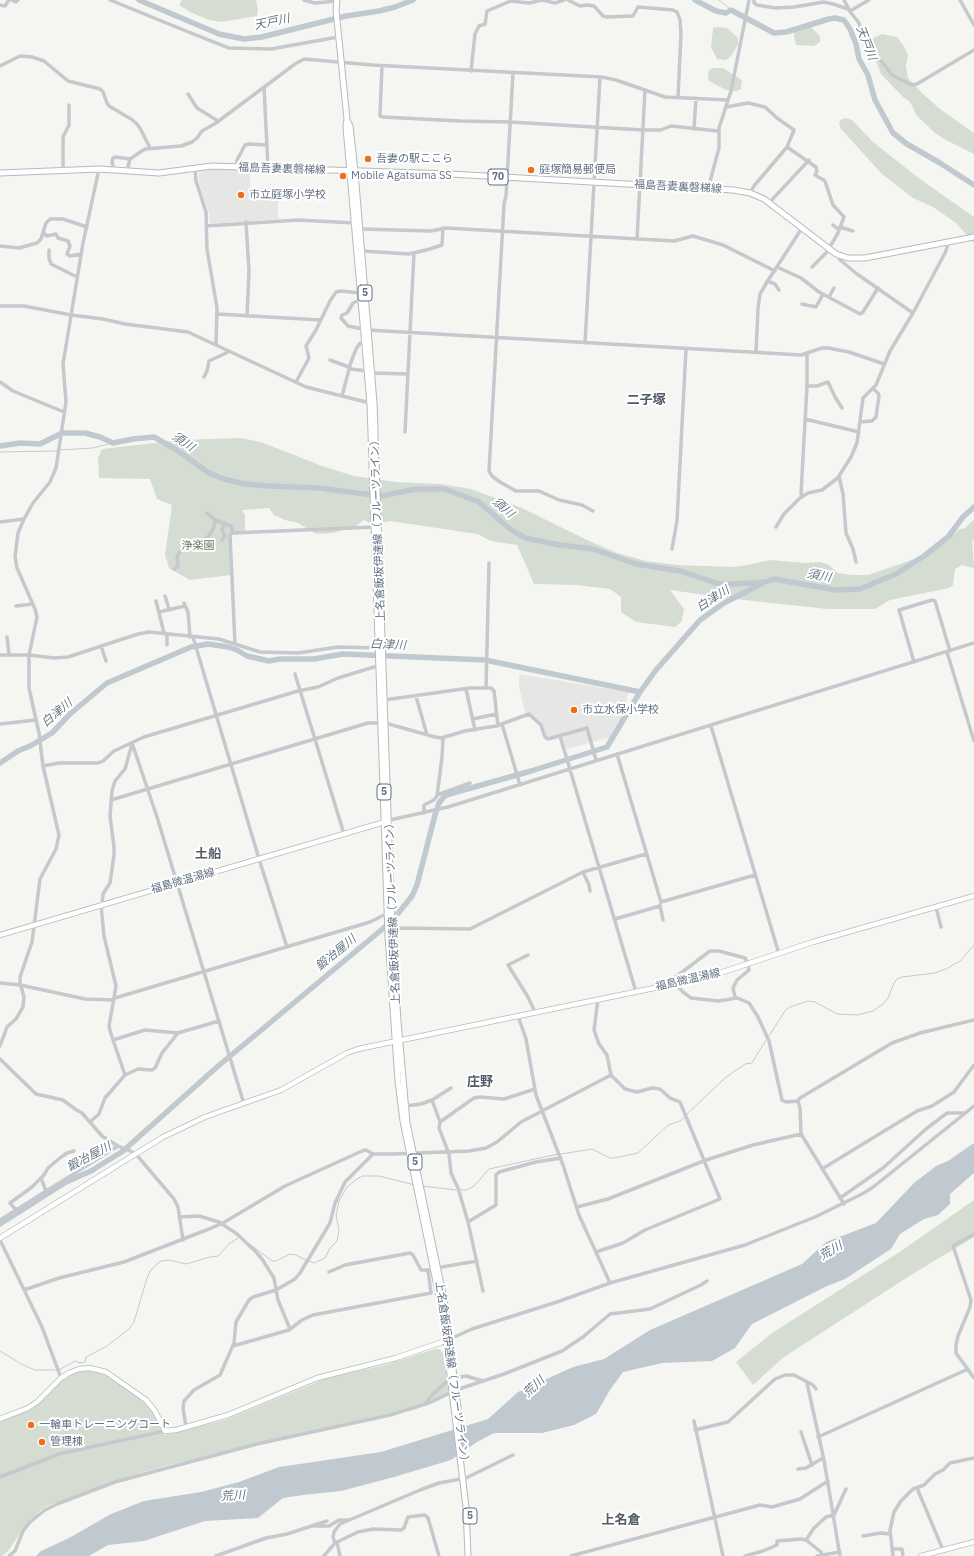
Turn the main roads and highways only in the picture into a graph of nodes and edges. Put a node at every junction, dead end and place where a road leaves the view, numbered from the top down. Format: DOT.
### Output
graph roads {
  1 [pos="337,1"];
  2 [pos="353,171"];
  3 [pos="0,173"];
  4 [pos="974,237"];
  5 [pos="366,330"];
  6 [pos="370,372"];
  7 [pos="375,507"];
  8 [pos="380,649"];
  9 [pos="379,667"];
  10 [pos="383,723"];
  11 [pos="397,1040"];
  12 [pos="411,1153"];
  13 [pos="433,1269"];
  14 [pos="448,1340"];
  15 [pos="469,1556"];
  1 -- 2 [label="main road, 上名倉飯坂伊達線（フルーツライン） / 5"];
  2 -- 3 [label="main road, 福島吾妻裏磐梯線 / 70"];
  2 -- 4 [label="main road, 福島吾妻裏磐梯線 / 70"];
  2 -- 5 [label="main road, 上名倉飯坂伊達線（フルーツライン） / 5"];
  2 -- 5 [label="main road, 上名倉飯坂伊達線（フルーツライン） / 5"];
  5 -- 6 [label="main road, 上名倉飯坂伊達線（フルーツライン） / 5"];
  5 -- 6 [label="main road, 上名倉飯坂伊達線（フルーツライン） / 5"];
  6 -- 7 [label="main road, 上名倉飯坂伊達線（フルーツライン） / 5"];
  7 -- 8 [label="main road, 上名倉飯坂伊達線（フルーツライン） / 5"];
  7 -- 8 [label="main road, 上名倉飯坂伊達線（フルーツライン） / 5"];
  8 -- 9 [label="main road, 上名倉飯坂伊達線（フルーツライン） / 5"];
  9 -- 10 [label="main road, 上名倉飯坂伊達線（フルーツライン） / 5"];
  9 -- 10 [label="main road, 上名倉飯坂伊達線（フルーツライン） / 5"];
  10 -- 11 [label="main road, 上名倉飯坂伊達線（フルーツライン） / 5"];
  11 -- 12 [label="main road, 上名倉飯坂伊達線（フルーツライン） / 5"];
  11 -- 12 [label="main road, 上名倉飯坂伊達線（フルーツライン） / 5"];
  12 -- 13 [label="main road, 上名倉飯坂伊達線（フルーツライン） / 5"];
  13 -- 14 [label="main road, 上名倉飯坂伊達線（フルーツライン） / 5"];
  13 -- 14 [label="main road, 上名倉飯坂伊達線（フルーツライン） / 5"];
  14 -- 15 [label="main road, 上名倉飯坂伊達線（フルーツライン） / 5"];
}
